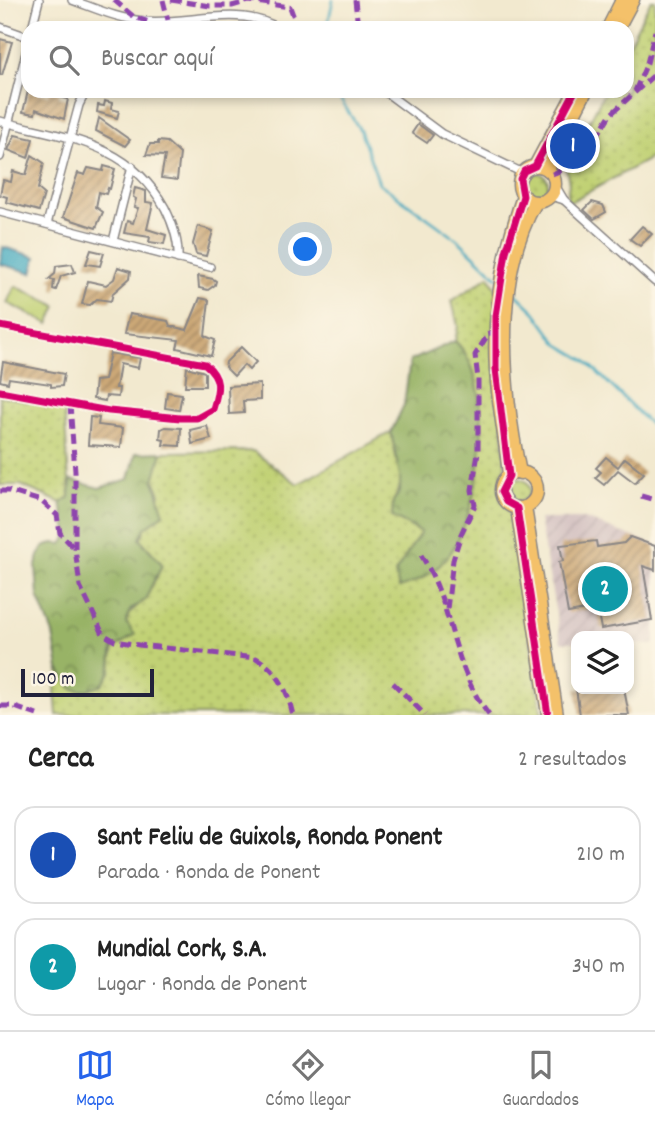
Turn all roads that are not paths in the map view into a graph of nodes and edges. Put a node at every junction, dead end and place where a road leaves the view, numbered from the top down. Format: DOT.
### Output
graph roads {
  1 [pos="39,0"];
  2 [pos="72,0"];
  3 [pos="622,0"];
  4 [pos="632,0"];
  5 [pos="34,21"];
  6 [pos="140,21"];
  7 [pos="170,21"];
  8 [pos="266,21"];
  9 [pos="612,21"];
  10 [pos="622,21"];
  11 [pos="0,27"];
  12 [pos="21,34"];
  13 [pos="21,74"];
  14 [pos="84,98"];
  15 [pos="393,98"];
  16 [pos="572,98"];
  17 [pos="582,98"];
  18 [pos="0,121"];
  19 [pos="9,123"];
  20 [pos="71,139"];
  21 [pos="0,157"];
  22 [pos="132,166"];
  23 [pos="542,168"];
  24 [pos="523,173"];
  25 [pos="556,194"];
  26 [pos="523,196"];
  27 [pos="536,202"];
  28 [pos="0,212"];
  29 [pos="47,224"];
  30 [pos="113,242"];
  31 [pos="511,255"];
  32 [pos="178,258"];
  33 [pos="210,267"];
  34 [pos="655,282"];
  35 [pos="0,326"];
  36 [pos="0,391"];
  37 [pos="514,474"];
  38 [pos="521,508"];
  39 [pos="548,715"];
  40 [pos="557,715"];
  1 -- 5 [label="street"];
  2 -- 6 [label="street"];
  3 -- 9 [label="main road"];
  4 -- 10 [label="main road"];
  7 -- 8 [label="street"];
  11 -- 12 [label="street"];
  13 -- 19 [label="street"];
  14 -- 20 [label="street"];
  15 -- 24 [label="street"];
  16 -- 23 [label="main road"];
  17 -- 23 [label="main road"];
  18 -- 19 [label="street"];
  19 -- 20 [label="street"];
  19 -- 21 [label="street"];
  20 -- 22 [label="street"];
  20 -- 29 [label="street"];
  22 -- 30 [label="street"];
  22 -- 32 [label="street"];
  23 -- 24 [label="main road"];
  23 -- 25 [label="main road"];
  24 -- 26 [label="main road"];
  25 -- 27 [label="main road"];
  25 -- 34 [label="street"];
  26 -- 27 [label="main road"];
  26 -- 31 [label="main road"];
  27 -- 31 [label="main road"];
  28 -- 29 [label="street"];
  29 -- 30 [label="street"];
  30 -- 32 [label="street"];
  31 -- 37 [label="main road"];
  32 -- 33 [label="street"];
  35 -- 36 [label="street"];
  37 -- 38 [label="main road"];
  37 -- 38 [label="main road"];
  38 -- 39 [label="main road"];
  38 -- 40 [label="main road"];
}
